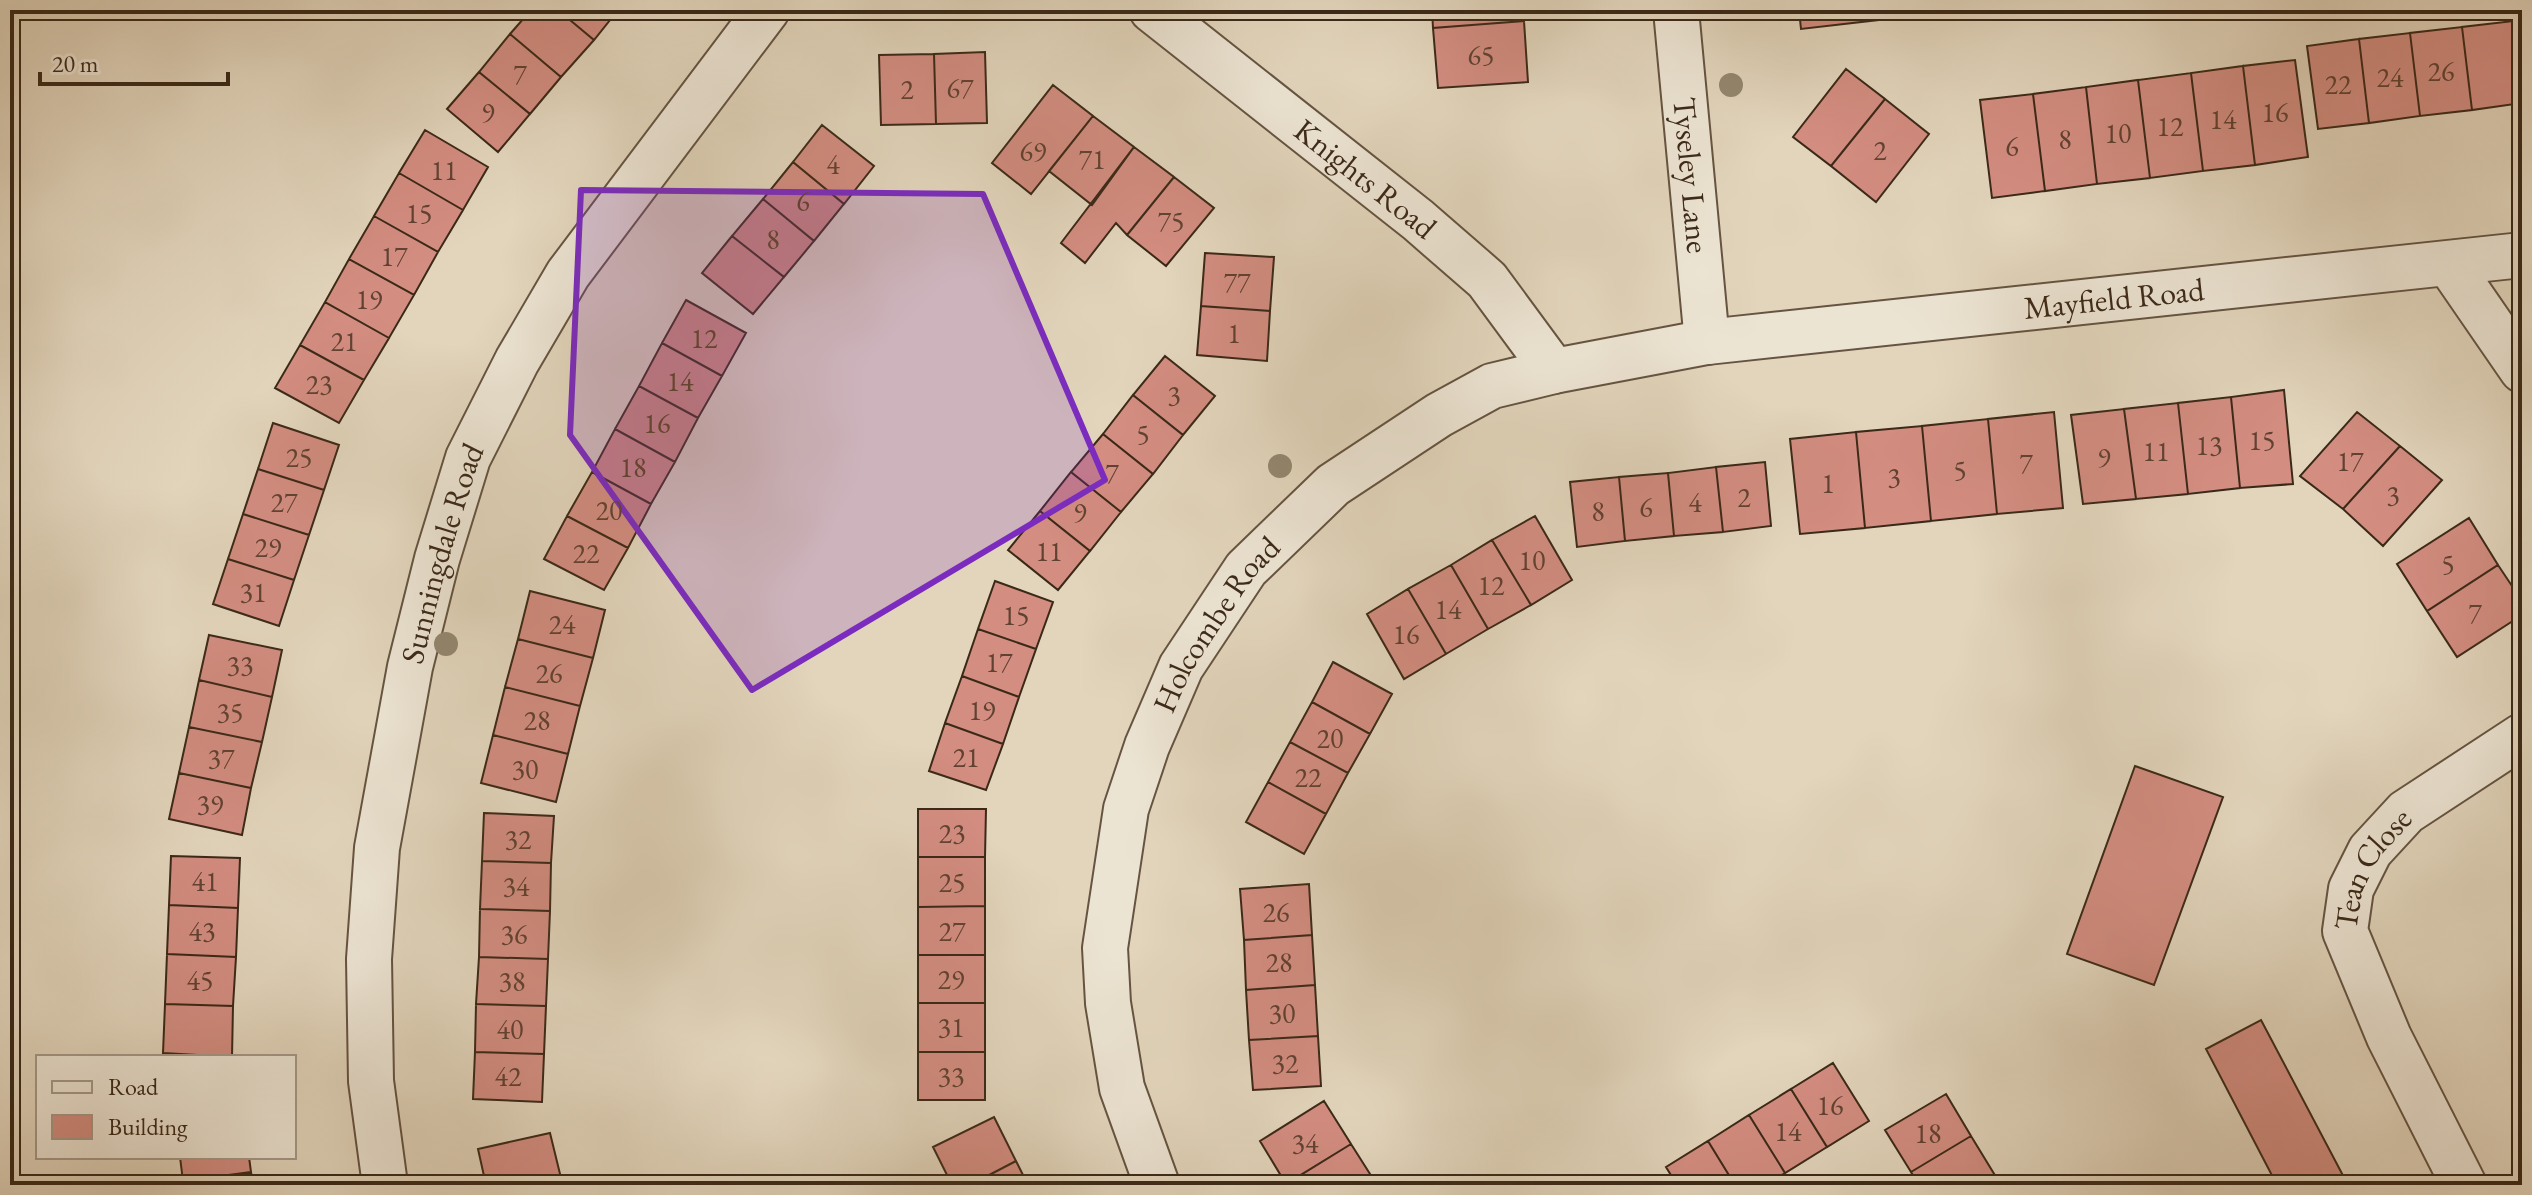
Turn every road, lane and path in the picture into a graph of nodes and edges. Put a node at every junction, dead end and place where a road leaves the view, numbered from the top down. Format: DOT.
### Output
graph roads {
  1 [pos="767,10"];
  2 [pos="1152,10"];
  3 [pos="1676,10"];
  4 [pos="2522,255"];
  5 [pos="2449,264"];
  6 [pos="1707,342"];
  7 [pos="2522,370"];
  8 [pos="1554,371"];
  9 [pos="2522,736"];
  10 [pos="385,1185"];
  11 [pos="1157,1185"];
  12 [pos="2464,1185"];
  1 -- 10 [label="street, Sunningdale Road"];
  2 -- 8 [label="street, Knights Road"];
  3 -- 6 [label="street, Tyseley Lane"];
  4 -- 5 [label="street, Mayfield Road"];
  5 -- 6 [label="street, Mayfield Road"];
  5 -- 7 [label="street"];
  6 -- 8 [label="street, Holcombe Road"];
  8 -- 11 [label="street, Holcombe Road"];
  9 -- 12 [label="street, Tean Close"];
}
